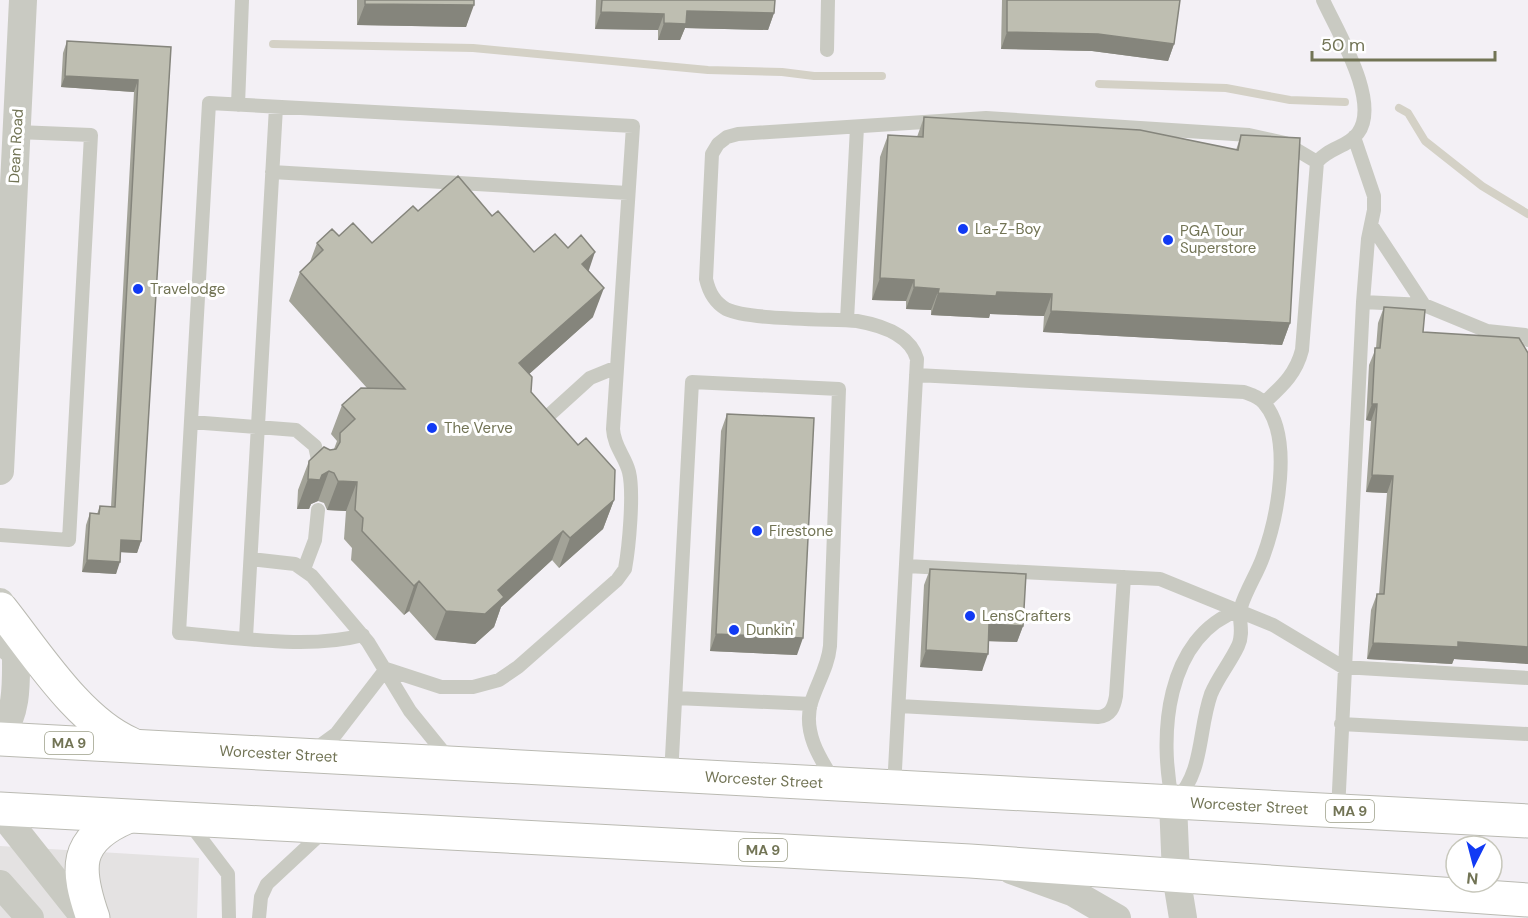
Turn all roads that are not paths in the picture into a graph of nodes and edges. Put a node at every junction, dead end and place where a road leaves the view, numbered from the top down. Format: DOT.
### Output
graph roads {
  1 [pos="23,0"];
  2 [pos="242,0"];
  3 [pos="828,0"];
  4 [pos="1323,0"];
  5 [pos="827,50"];
  6 [pos="238,105"];
  7 [pos="276,107"];
  8 [pos="857,127"];
  9 [pos="17,132"];
  10 [pos="1354,137"];
  11 [pos="1317,162"];
  12 [pos="272,172"];
  13 [pos="628,193"];
  14 [pos="1372,226"];
  15 [pos="1363,302"];
  16 [pos="1424,305"];
  17 [pos="847,320"];
  18 [pos="1527,337"];
  19 [pos="617,367"];
  20 [pos="916,375"];
  21 [pos="1264,403"];
  22 [pos="2,413"];
  23 [pos="547,417"];
  24 [pos="191,422"];
  25 [pos="258,426"];
  26 [pos="0,471"];
  27 [pos="320,471"];
  28 [pos="318,510"];
  29 [pos="0,535"];
  30 [pos="251,559"];
  31 [pos="906,566"];
  32 [pos="304,569"];
  33 [pos="1124,577"];
  34 [pos="1239,610"];
  35 [pos="1,625"];
  36 [pos="363,635"];
  37 [pos="246,637"];
  38 [pos="1343,667"];
  39 [pos="386,669"];
  40 [pos="1528,678"];
  41 [pos="676,698"];
  42 [pos="811,704"];
  43 [pos="899,706"];
  44 [pos="1341,724"];
  45 [pos="1528,734"];
  46 [pos="0,738"];
  47 [pos="138,747"];
  48 [pos="303,756"];
  49 [pos="455,764"];
  50 [pos="671,776"];
  51 [pos="837,785"];
  52 [pos="894,788"];
  53 [pos="1173,803"];
  54 [pos="0,810"];
  55 [pos="1338,811"];
  56 [pos="127,816"];
  57 [pos="186,820"];
  58 [pos="1528,821"];
  59 [pos="328,827"];
  60 [pos="970,861"];
  61 [pos="1176,875"];
  62 [pos="0,884"];
  63 [pos="1527,900"];
  64 [pos="30,918"];
  65 [pos="85,918"];
  66 [pos="93,918"];
  67 [pos="229,918"];
  68 [pos="259,918"];
  69 [pos="1117,918"];
  70 [pos="1183,918"];
  1 -- 9 [label="street, Dean Road"];
  2 -- 6 [label="lane"];
  3 -- 5 [label="lane"];
  4 -- 10 [label="lane"];
  6 -- 7 [label="lane"];
  6 -- 24 [label="lane"];
  7 -- 12 [label="lane"];
  7 -- 13 [label="lane"];
  8 -- 11 [label="lane"];
  8 -- 17 [label="lane"];
  8 -- 17 [label="lane"];
  9 -- 22 [label="street, Dean Road"];
  9 -- 29 [label="lane"];
  10 -- 11 [label="lane"];
  10 -- 14 [label="lane"];
  11 -- 21 [label="lane"];
  12 -- 13 [label="lane"];
  12 -- 25 [label="lane"];
  13 -- 19 [label="lane"];
  14 -- 15 [label="lane"];
  14 -- 16 [label="lane"];
  15 -- 16 [label="lane"];
  15 -- 38 [label="lane"];
  16 -- 18 [label="lane"];
  17 -- 20 [label="lane"];
  19 -- 23 [label="lane"];
  19 -- 39 [label="lane"];
  20 -- 21 [label="lane"];
  20 -- 31 [label="lane"];
  21 -- 34 [label="lane"];
  22 -- 26 [label="street, Dean Road"];
  24 -- 25 [label="lane"];
  24 -- 37 [label="lane"];
  25 -- 27 [label="lane"];
  25 -- 30 [label="lane"];
  28 -- 32 [label="lane"];
  30 -- 32 [label="lane"];
  30 -- 37 [label="lane"];
  31 -- 33 [label="lane"];
  31 -- 43 [label="lane"];
  32 -- 36 [label="lane"];
  33 -- 34 [label="lane"];
  33 -- 43 [label="lane"];
  34 -- 38 [label="lane"];
  34 -- 53 [label="lane"];
  34 -- 53 [label="lane"];
  35 -- 46 [label="street"];
  35 -- 47 [label="highway"];
  36 -- 37 [label="lane"];
  36 -- 39 [label="lane"];
  38 -- 40 [label="lane"];
  38 -- 44 [label="lane"];
  39 -- 48 [label="lane"];
  39 -- 49 [label="lane"];
  41 -- 42 [label="lane"];
  41 -- 42 [label="lane"];
  41 -- 50 [label="lane"];
  42 -- 51 [label="lane"];
  43 -- 52 [label="lane"];
  44 -- 45 [label="lane"];
  44 -- 55 [label="lane"];
  46 -- 47 [label="highway, Worcester Street / MA 9"];
  47 -- 48 [label="highway, Worcester Street / MA 9"];
  48 -- 49 [label="highway, Worcester Street / MA 9"];
  49 -- 50 [label="highway, Worcester Street / MA 9"];
  50 -- 51 [label="highway, Worcester Street / MA 9"];
  51 -- 52 [label="highway, Worcester Street / MA 9"];
  52 -- 53 [label="highway, Worcester Street / MA 9"];
  53 -- 55 [label="highway, Worcester Street / MA 9"];
  53 -- 61 [label="street"];
  54 -- 56 [label="highway, MA 9"];
  54 -- 65 [label="street"];
  55 -- 58 [label="highway, Worcester Street / MA 9"];
  56 -- 57 [label="highway, MA 9"];
  56 -- 66 [label="highway"];
  57 -- 59 [label="highway, MA 9"];
  57 -- 67 [label="lane"];
  59 -- 60 [label="highway, MA 9"];
  59 -- 68 [label="lane"];
  60 -- 61 [label="highway, MA 9"];
  60 -- 69 [label="street"];
  61 -- 63 [label="highway, MA 9"];
  61 -- 70 [label="street"];
  62 -- 64 [label="street"];
}
